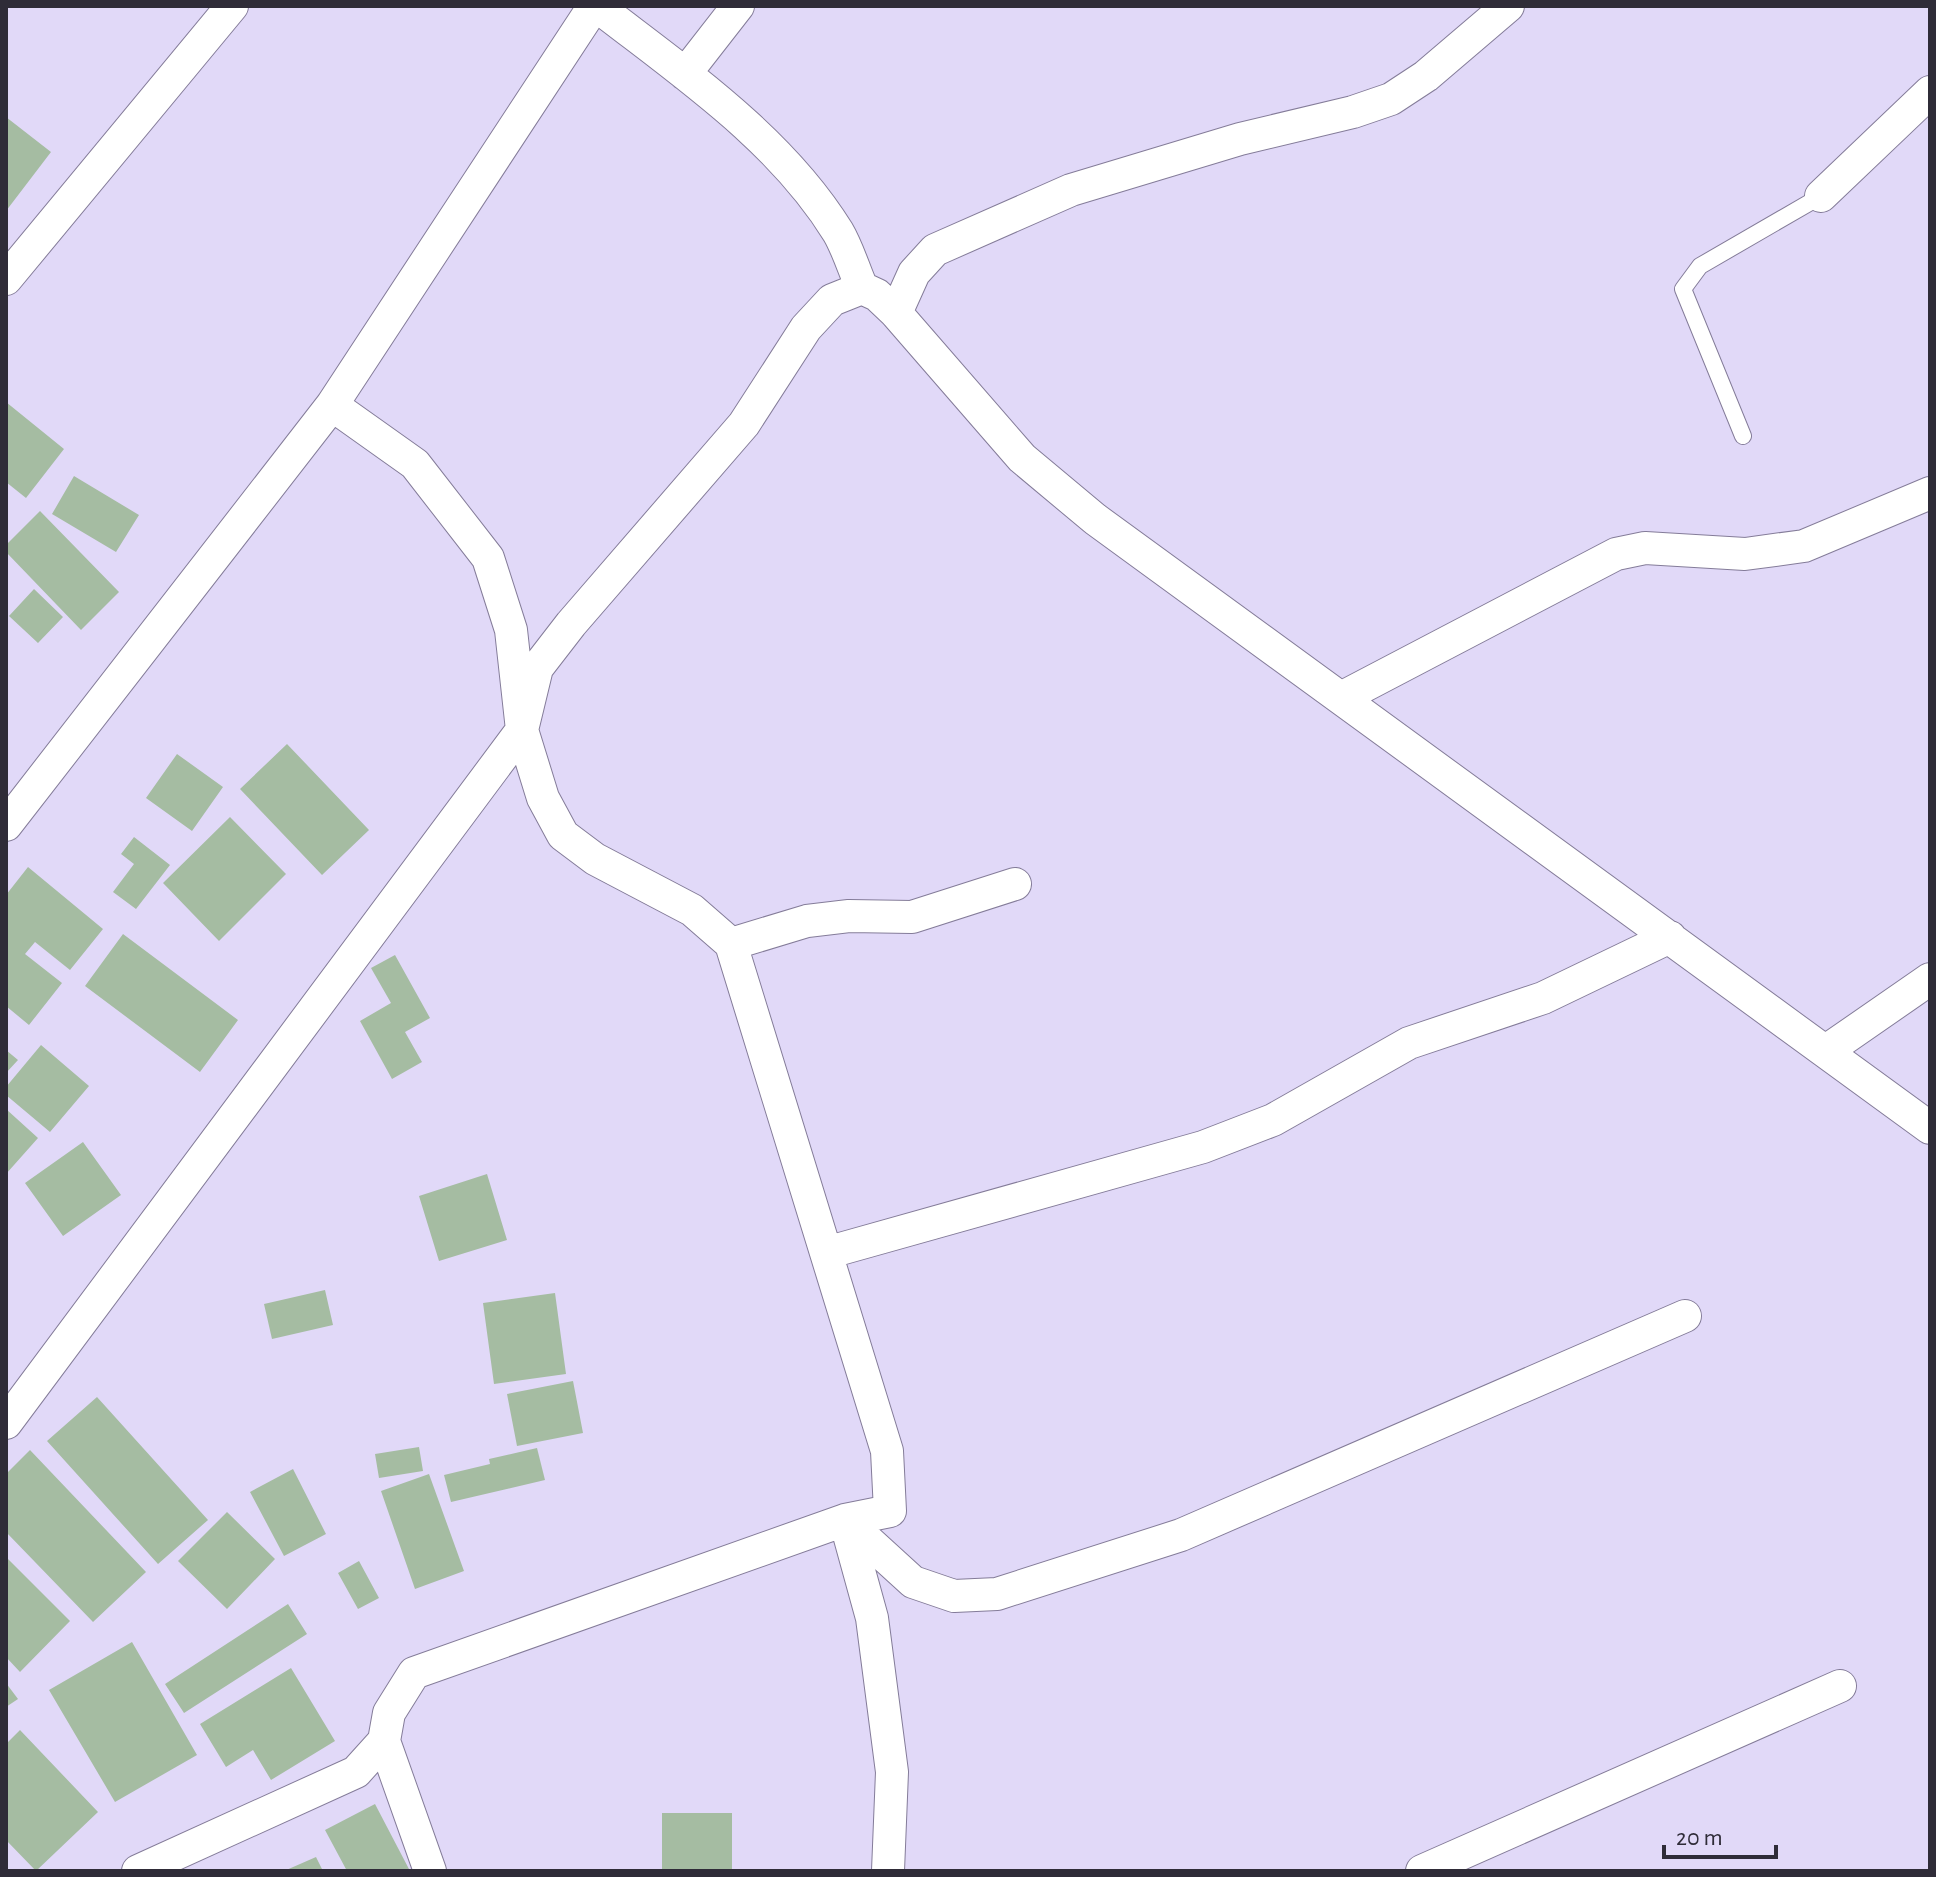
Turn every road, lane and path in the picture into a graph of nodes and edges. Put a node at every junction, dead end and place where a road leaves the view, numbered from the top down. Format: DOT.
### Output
graph roads {
  1 [pos="232,6"];
  2 [pos="595,6"];
  3 [pos="738,6"];
  4 [pos="1508,6"];
  5 [pos="685,74"];
  6 [pos="1930,92"];
  7 [pos="1821,196"];
  8 [pos="6,279"];
  9 [pos="862,288"];
  10 [pos="896,313"];
  11 [pos="332,405"];
  12 [pos="1743,436"];
  13 [pos="1930,493"];
  14 [pos="1341,698"];
  15 [pos="522,730"];
  16 [pos="6,825"];
  17 [pos="1015,884"];
  18 [pos="1670,937"];
  19 [pos="731,944"];
  20 [pos="1930,979"];
  21 [pos="1826,1051"];
  22 [pos="1930,1128"];
  23 [pos="826,1253"];
  24 [pos="1685,1316"];
  25 [pos="6,1423"];
  26 [pos="845,1520"];
  27 [pos="1840,1686"];
  28 [pos="384,1741"];
  29 [pos="138,1871"];
  30 [pos="430,1871"];
  31 [pos="888,1871"];
  32 [pos="1422,1871"];
  1 -- 8 [label="street"];
  2 -- 5 [label="street"];
  2 -- 11 [label="street"];
  3 -- 5 [label="street"];
  4 -- 10 [label="street"];
  5 -- 9 [label="street"];
  6 -- 7 [label="street"];
  7 -- 12 [label="lane"];
  9 -- 10 [label="street"];
  9 -- 15 [label="street"];
  10 -- 14 [label="street"];
  11 -- 15 [label="street"];
  11 -- 16 [label="street"];
  13 -- 14 [label="street"];
  14 -- 18 [label="street"];
  15 -- 19 [label="street"];
  15 -- 25 [label="street"];
  17 -- 19 [label="street"];
  18 -- 21 [label="street"];
  18 -- 23 [label="street"];
  19 -- 23 [label="street"];
  20 -- 21 [label="street"];
  21 -- 22 [label="street"];
  23 -- 26 [label="street"];
  24 -- 26 [label="street"];
  26 -- 28 [label="street"];
  26 -- 31 [label="street"];
  27 -- 32 [label="street"];
  28 -- 29 [label="street"];
  28 -- 30 [label="street"];
}
